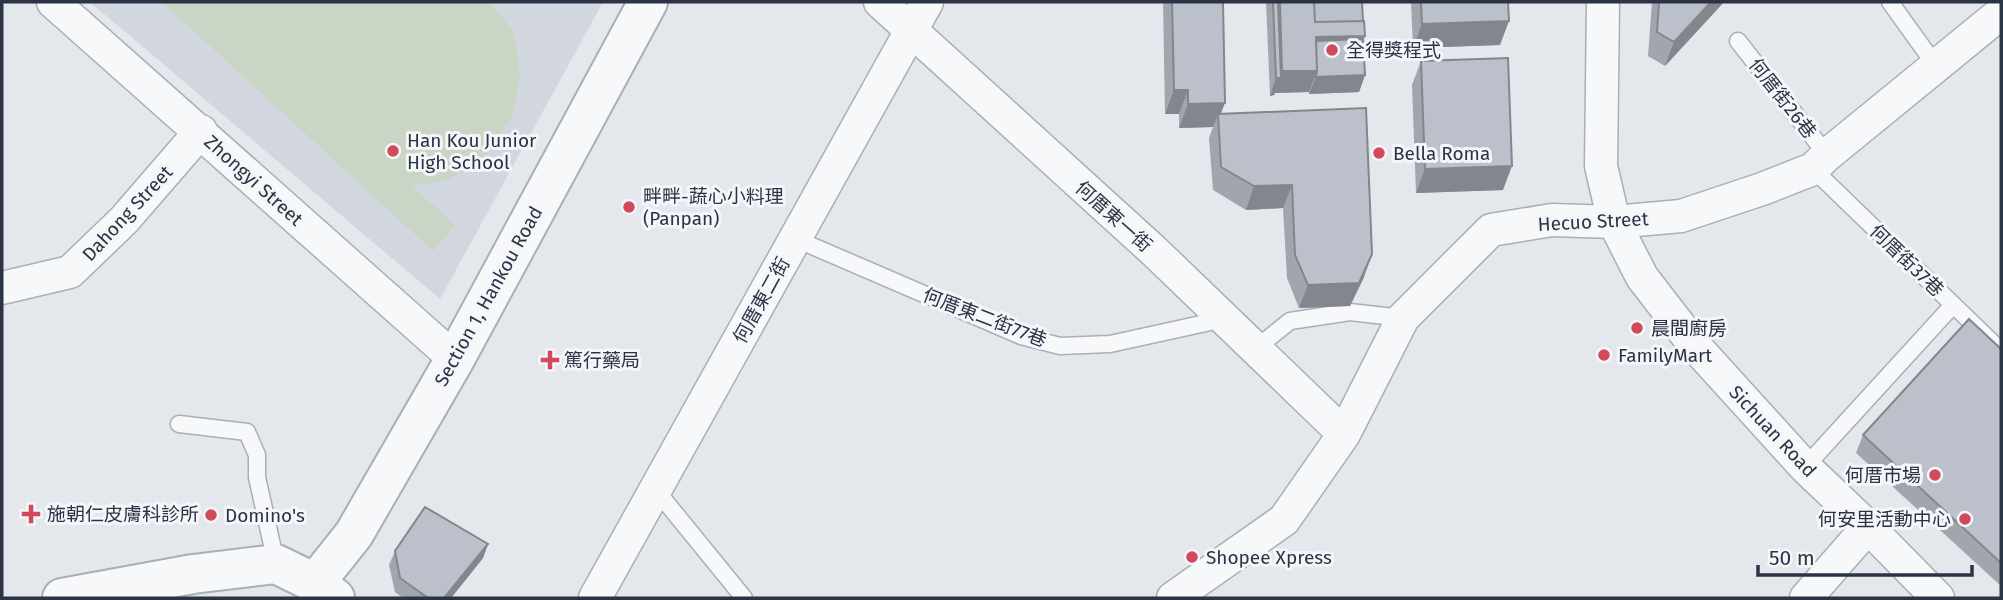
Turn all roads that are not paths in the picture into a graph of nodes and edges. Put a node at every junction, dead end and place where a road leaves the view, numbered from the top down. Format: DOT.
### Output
graph roads {
  1 [pos="53,2"];
  2 [pos="648,2"];
  3 [pos="880,2"];
  4 [pos="927,2"];
  5 [pos="1603,2"];
  6 [pos="1890,2"];
  7 [pos="2001,13"];
  8 [pos="911,30"];
  9 [pos="1738,41"];
  10 [pos="1936,66"];
  11 [pos="201,131"];
  12 [pos="1820,162"];
  13 [pos="1614,222"];
  14 [pos="796,239"];
  15 [pos="2,288"];
  16 [pos="1953,305"];
  17 [pos="1403,318"];
  18 [pos="1224,319"];
  19 [pos="1255,349"];
  20 [pos="2001,351"];
  21 [pos="455,359"];
  22 [pos="179,424"];
  23 [pos="1344,435"];
  24 [pos="1805,467"];
  25 [pos="656,490"];
  26 [pos="1868,527"];
  27 [pos="276,564"];
  28 [pos="319,591"];
  29 [pos="62,598"];
  30 [pos="595,598"];
  31 [pos="744,598"];
  32 [pos="1173,598"];
  33 [pos="1806,598"];
  34 [pos="1938,598"];
  1 -- 11 [label="street, Zhongyi Street"];
  2 -- 21 [label="street, Section 1, Hankou Road"];
  3 -- 8 [label="street, 何厝東一街"];
  4 -- 8 [label="street, 何厝東二街"];
  5 -- 13 [label="street, Sichuan Road"];
  6 -- 10 [label="lane"];
  7 -- 10 [label="street, Hecuo Street"];
  8 -- 14 [label="street, 何厝東二街"];
  8 -- 18 [label="street, 何厝東一街"];
  9 -- 12 [label="lane, 何厝街26巷"];
  10 -- 12 [label="street, Hecuo Street"];
  11 -- 15 [label="street, Dahong Street"];
  11 -- 21 [label="street, Zhongyi Street"];
  12 -- 13 [label="street, Hecuo Street"];
  12 -- 16 [label="lane, 何厝街37巷"];
  13 -- 17 [label="street, Hecuo Street"];
  13 -- 24 [label="street, Sichuan Road"];
  14 -- 18 [label="lane, 何厝東二街77巷"];
  14 -- 25 [label="street, 何厝東二街"];
  16 -- 20 [label="lane, 何厝街37巷"];
  16 -- 24 [label="lane"];
  17 -- 19 [label="lane"];
  17 -- 23 [label="street, Hecuo Street"];
  18 -- 19 [label="street, 何厝東一街"];
  19 -- 23 [label="street, 何厝東一街"];
  21 -- 28 [label="street, Section 1, Hankou Road"];
  22 -- 27 [label="lane"];
  23 -- 32 [label="street, Hecuo Street"];
  24 -- 26 [label="street, Sichuan Road"];
  25 -- 30 [label="street, 何厝東二街"];
  25 -- 31 [label="lane"];
  26 -- 33 [label="street"];
  26 -- 34 [label="street, Sichuan Road"];
  27 -- 28 [label="street"];
  27 -- 29 [label="street"];
}
